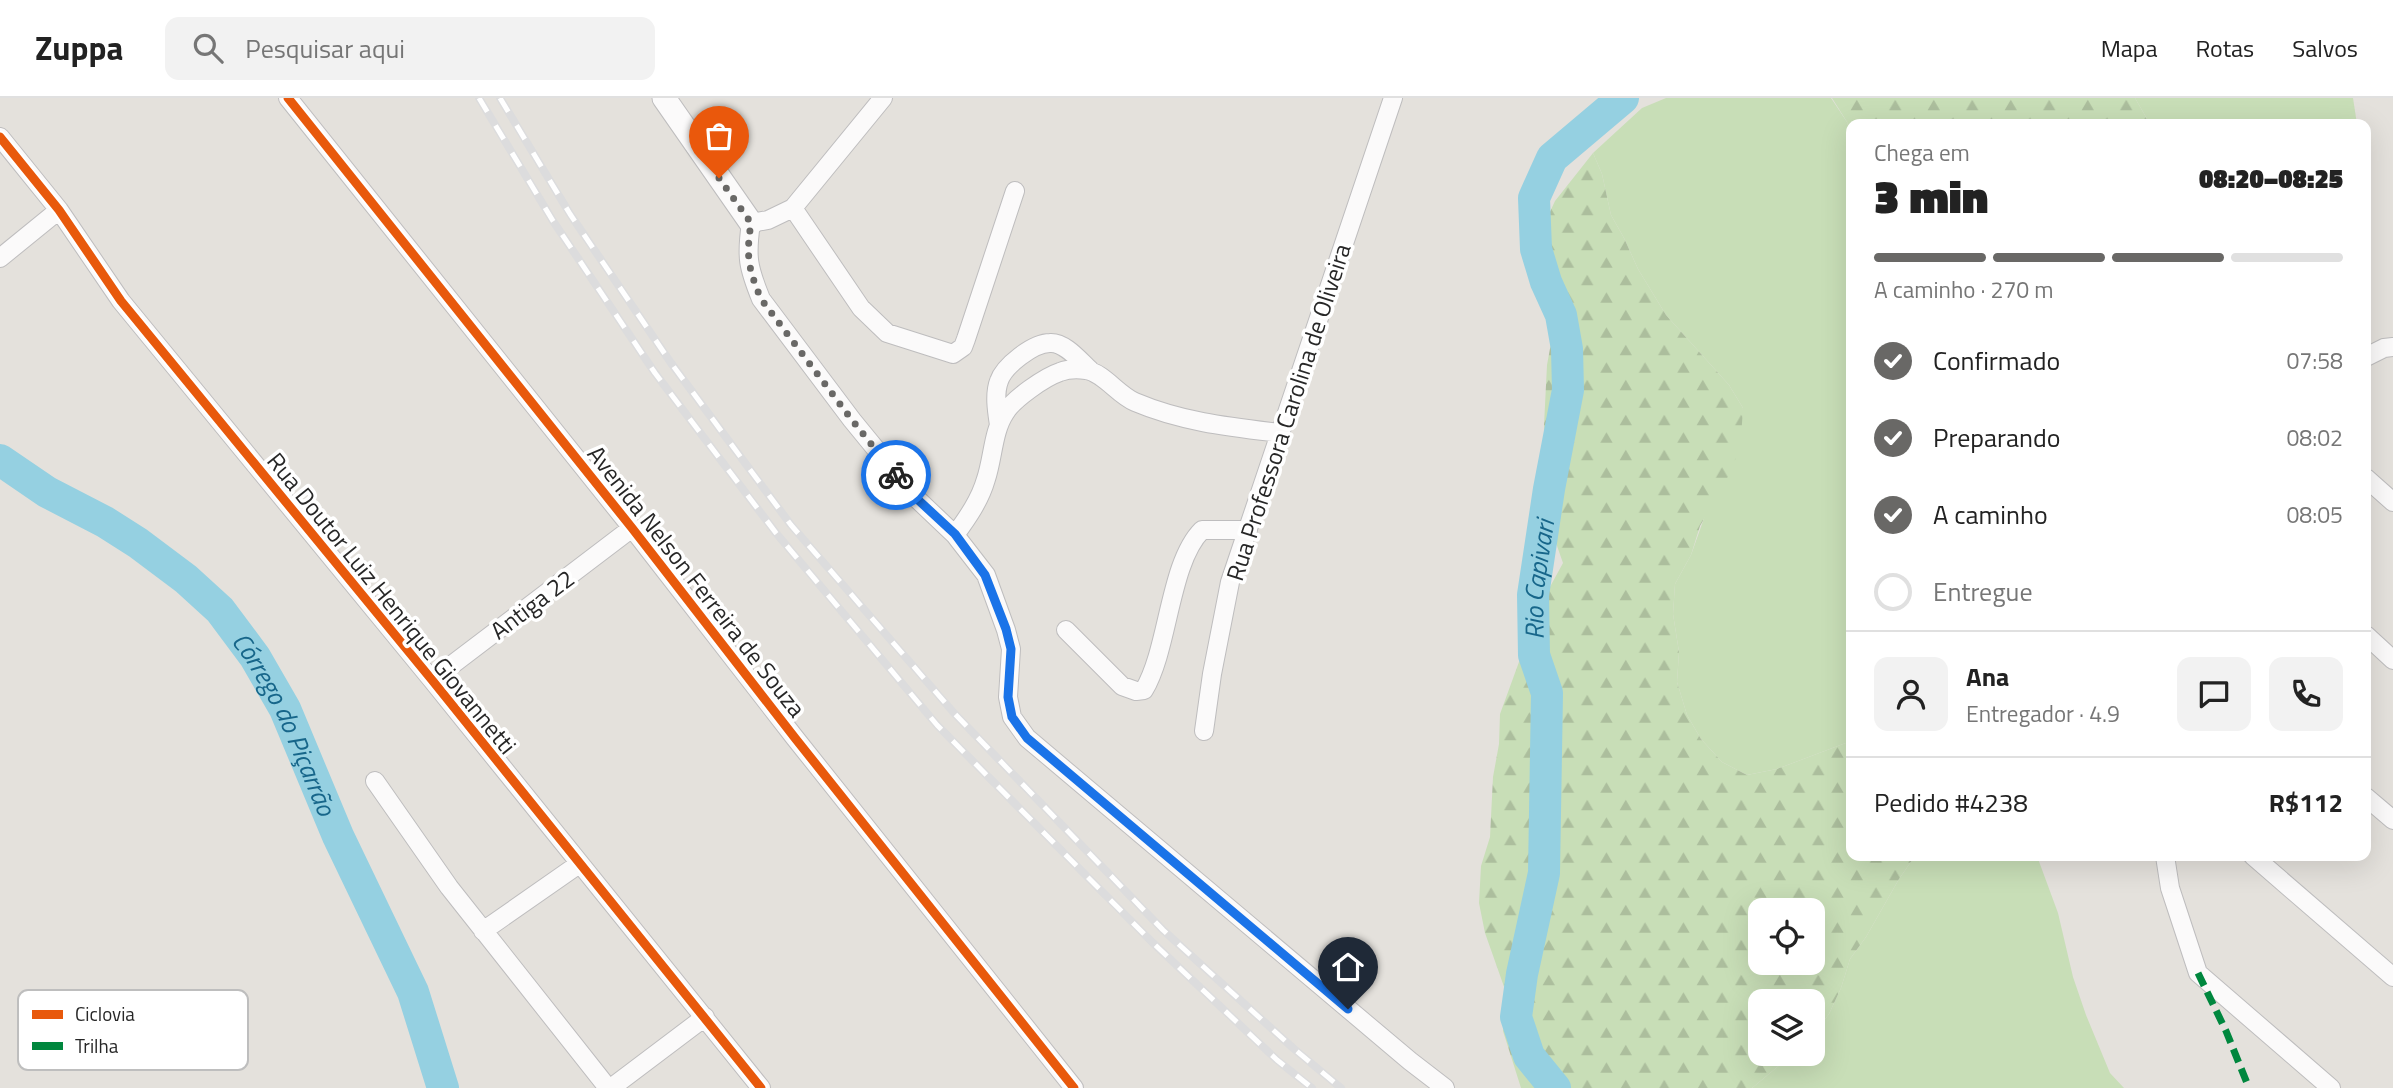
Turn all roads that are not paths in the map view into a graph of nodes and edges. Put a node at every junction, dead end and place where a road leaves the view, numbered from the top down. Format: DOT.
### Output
graph roads {
  1 [pos="288,98"];
  2 [pos="664,98"];
  3 [pos="883,98"];
  4 [pos="1393,98"];
  5 [pos="0,137"];
  6 [pos="1015,191"];
  7 [pos="793,208"];
  8 [pos="59,210"];
  9 [pos="751,223"];
  10 [pos="0,258"];
  11 [pos="2393,347"];
  12 [pos="2371,354"];
  13 [pos="1090,370"];
  14 [pos="999,425"];
  15 [pos="1280,433"];
  16 [pos="2371,482"];
  17 [pos="2393,502"];
  18 [pos="632,528"];
  19 [pos="1248,530"];
  20 [pos="955,534"];
  21 [pos="1066,630"];
  22 [pos="2371,640"];
  23 [pos="2393,660"];
  24 [pos="432,680"];
  25 [pos="1204,731"];
  26 [pos="375,781"];
  27 [pos="2371,801"];
  28 [pos="2393,820"];
  29 [pos="2166,861"];
  30 [pos="2259,861"];
  31 [pos="579,863"];
  32 [pos="483,931"];
  33 [pos="2393,977"];
  34 [pos="705,1017"];
  35 [pos="609,1088"];
  36 [pos="761,1088"];
  37 [pos="1074,1088"];
  38 [pos="1445,1088"];
  39 [pos="2331,1088"];
  1 -- 18 [label="street, Avenida Nelson Ferreira de Souza"];
  2 -- 9 [label="street"];
  3 -- 7 [label="street"];
  4 -- 15 [label="street, Rua Professora Carolina de Oliveira"];
  5 -- 8 [label="street, Rua Doutor Luiz Henrique Giovannetti"];
  6 -- 7 [label="street"];
  7 -- 9 [label="street"];
  8 -- 10 [label="street"];
  8 -- 24 [label="street, Rua Doutor Luiz Henrique Giovannetti"];
  9 -- 20 [label="street"];
  11 -- 12 [label="street"];
  13 -- 14 [label="street"];
  13 -- 14 [label="street"];
  13 -- 15 [label="street"];
  14 -- 20 [label="street"];
  15 -- 19 [label="street, Rua Professora Carolina de Oliveira"];
  16 -- 17 [label="street"];
  18 -- 24 [label="street, Antiga 22"];
  18 -- 37 [label="street, Avenida Nelson Ferreira de Souza"];
  19 -- 21 [label="street"];
  19 -- 25 [label="street, Rua Professora Carolina de Oliveira"];
  20 -- 38 [label="street"];
  22 -- 23 [label="street"];
  24 -- 31 [label="street, Rua Doutor Luiz Henrique Giovannetti"];
  26 -- 32 [label="street"];
  27 -- 28 [label="street"];
  29 -- 39 [label="street"];
  30 -- 33 [label="street"];
  31 -- 32 [label="street"];
  31 -- 34 [label="street, Rua Doutor Luiz Henrique Giovannetti"];
  32 -- 35 [label="street"];
  34 -- 35 [label="street"];
  34 -- 36 [label="street, Rua Doutor Luiz Henrique Giovannetti"];
}
